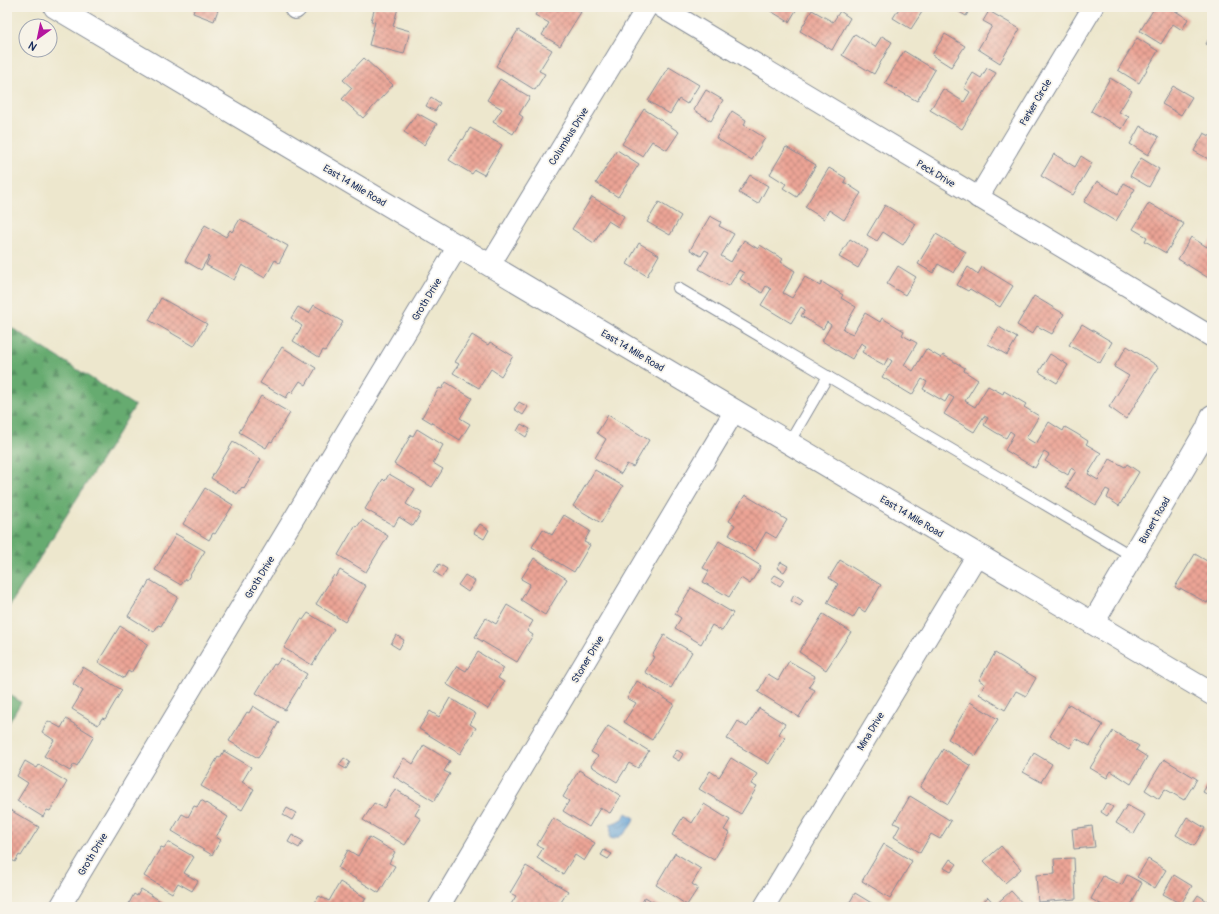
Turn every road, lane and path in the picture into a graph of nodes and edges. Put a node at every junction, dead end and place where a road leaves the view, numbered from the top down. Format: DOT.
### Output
graph roads {
  1 [pos="55,7"];
  2 [pos="647,7"];
  3 [pos="661,7"];
  4 [pos="1093,7"];
  5 [pos="978,198"];
  6 [pos="458,246"];
  7 [pos="490,265"];
  8 [pos="678,288"];
  9 [pos="1212,337"];
  10 [pos="828,376"];
  11 [pos="735,410"];
  12 [pos="1212,416"];
  13 [pos="789,443"];
  14 [pos="977,555"];
  15 [pos="1132,556"];
  16 [pos="1093,623"];
  17 [pos="1212,694"];
  18 [pos="60,907"];
  19 [pos="439,907"];
  20 [pos="764,907"];
  1 -- 6 [label="main road, East 14 Mile Road"];
  2 -- 7 [label="street, Columbus Drive"];
  3 -- 5 [label="street, Peck Drive"];
  4 -- 5 [label="street, Parker Circle"];
  5 -- 9 [label="street, Peck Drive"];
  6 -- 7 [label="main road, East 14 Mile Road"];
  6 -- 18 [label="street, Groth Drive"];
  7 -- 11 [label="main road, East 14 Mile Road"];
  8 -- 10 [label="lane"];
  10 -- 13 [label="lane"];
  10 -- 15 [label="lane"];
  11 -- 13 [label="main road, East 14 Mile Road"];
  11 -- 19 [label="street, Stoner Drive"];
  12 -- 15 [label="main road, Bunert Road"];
  13 -- 14 [label="main road, East 14 Mile Road"];
  14 -- 16 [label="main road, East 14 Mile Road"];
  14 -- 20 [label="street, Mina Drive"];
  15 -- 16 [label="main road, Bunert Road"];
  16 -- 17 [label="main road, East 14 Mile Road"];
}
